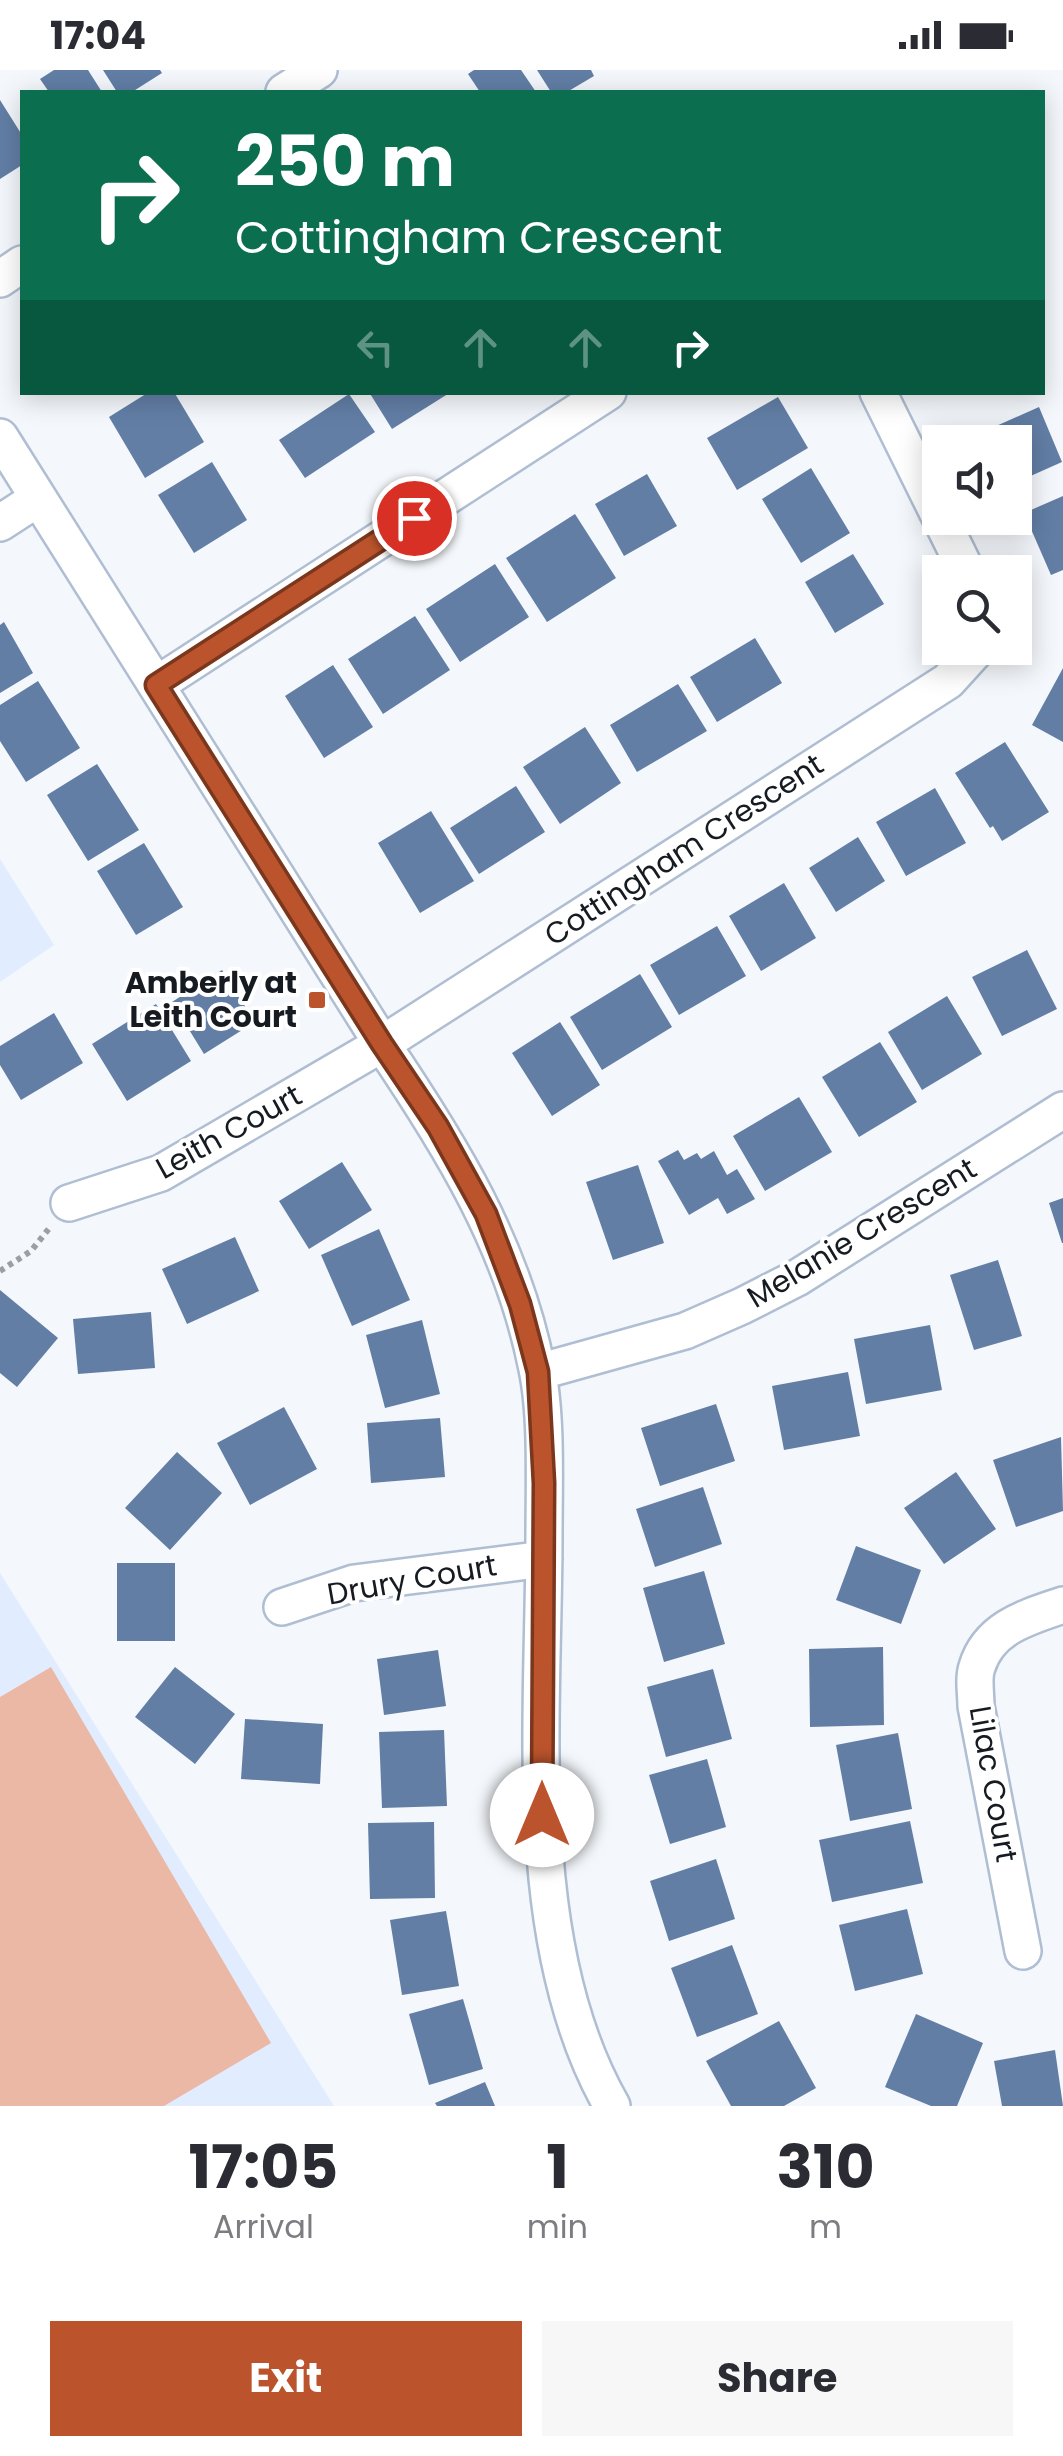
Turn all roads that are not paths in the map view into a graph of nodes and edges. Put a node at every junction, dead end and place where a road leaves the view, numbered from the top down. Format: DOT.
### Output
graph roads {
  1 [pos="318,70"];
  2 [pos="287,90"];
  3 [pos="603,395"];
  4 [pos="879,395"];
  5 [pos="0,437"];
  6 [pos="37,500"];
  7 [pos="0,523"];
  8 [pos="959,555"];
  9 [pos="962,665"];
  10 [pos="156,685"];
  11 [pos="382,1044"];
  12 [pos="1063,1110"];
  13 [pos="70,1204"];
  14 [pos="538,1372"];
  15 [pos="544,1559"];
  16 [pos="1063,1605"];
  17 [pos="282,1607"];
  18 [pos="1024,1952"];
  19 [pos="612,2106"];
  1 -- 2 [label="street"];
  3 -- 10 [label="street"];
  4 -- 8 [label="street"];
  5 -- 6 [label="street"];
  6 -- 7 [label="street"];
  6 -- 10 [label="street"];
  9 -- 11 [label="street, Cottingham Crescent"];
  10 -- 11 [label="street"];
  11 -- 13 [label="street, Leith Court"];
  11 -- 14 [label="street"];
  12 -- 14 [label="street, Melanie Crescent"];
  14 -- 15 [label="street"];
  15 -- 17 [label="street, Drury Court"];
  15 -- 19 [label="street"];
  16 -- 18 [label="street, Lilac Court"];
}
